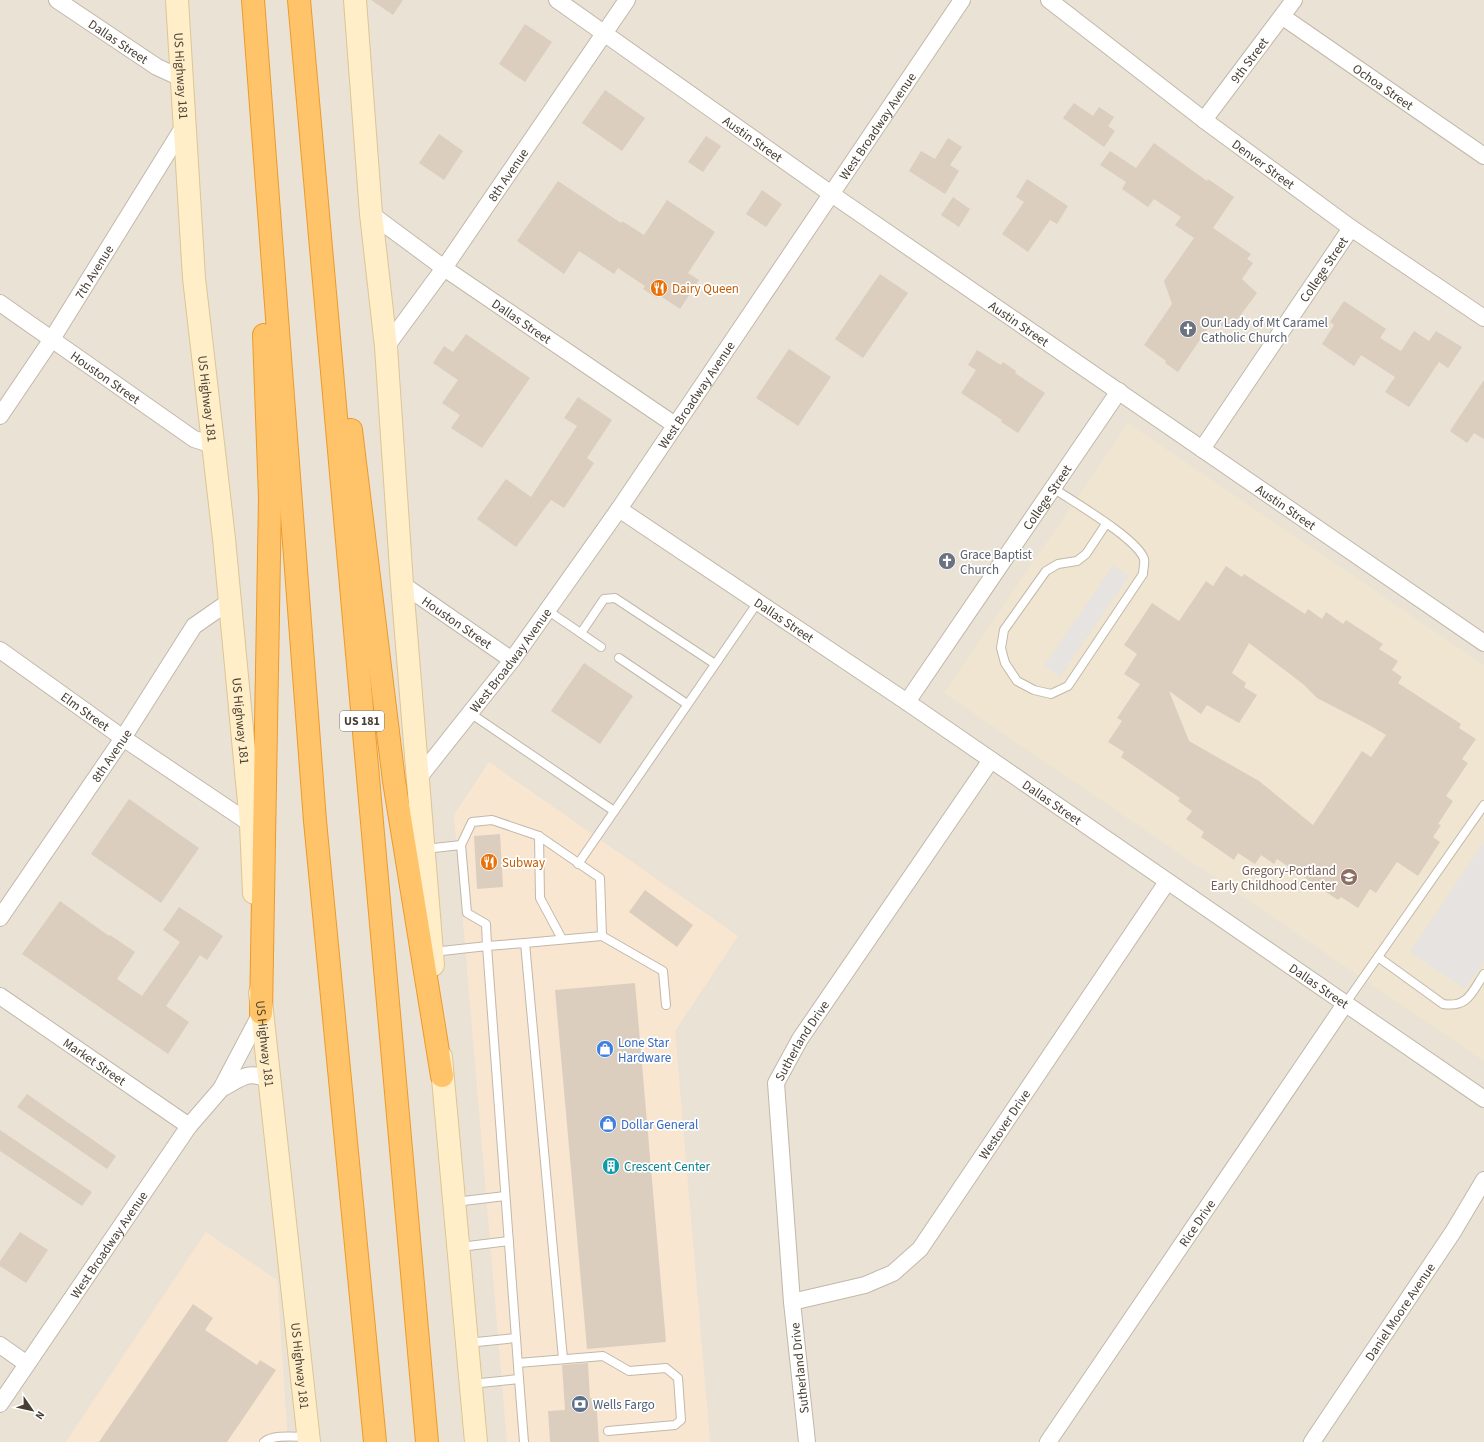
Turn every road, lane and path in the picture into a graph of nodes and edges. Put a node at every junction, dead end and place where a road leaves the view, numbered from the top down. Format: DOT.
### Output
graph roads {
  1 [pos="57,0"];
  2 [pos="176,0"];
  3 [pos="252,0"];
  4 [pos="355,0"];
  5 [pos="557,0"];
  6 [pos="627,0"];
  7 [pos="962,0"];
  8 [pos="1049,0"];
  9 [pos="1294,0"];
  10 [pos="300,5"];
  11 [pos="1283,17"];
  12 [pos="605,34"];
  13 [pos="181,78"];
  14 [pos="1204,120"];
  15 [pos="184,126"];
  16 [pos="1484,156"];
  17 [pos="830,193"];
  18 [pos="371,214"];
  19 [pos="1352,228"];
  20 [pos="444,268"];
  21 [pos="0,303"];
  22 [pos="1484,318"];
  23 [pos="52,338"];
  24 [pos="386,347"];
  25 [pos="1119,391"];
  26 [pos="0,416"];
  27 [pos="675,425"];
  28 [pos="213,445"];
  29 [pos="1202,449"];
  30 [pos="1053,488"];
  31 [pos="619,509"];
  32 [pos="1106,524"];
  33 [pos="402,584"];
  34 [pos="230,601"];
  35 [pos="758,602"];
  36 [pos="547,610"];
  37 [pos="581,633"];
  38 [pos="1484,643"];
  39 [pos="602,647"];
  40 [pos="0,650"];
  41 [pos="619,658"];
  42 [pos="512,660"];
  43 [pos="715,664"];
  44 [pos="907,702"];
  45 [pos="687,704"];
  46 [pos="470,713"];
  47 [pos="123,738"];
  48 [pos="991,760"];
  49 [pos="417,780"];
  50 [pos="1484,805"];
  51 [pos="614,811"];
  52 [pos="251,824"];
  53 [pos="539,836"];
  54 [pos="461,845"];
  55 [pos="423,849"];
  56 [pos="578,864"];
  57 [pos="1167,882"];
  58 [pos="0,918"];
  59 [pos="602,936"];
  60 [pos="562,939"];
  61 [pos="525,942"];
  62 [pos="487,946"];
  63 [pos="432,952"];
  64 [pos="1378,957"];
  65 [pos="1484,974"];
  66 [pos="0,996"];
  67 [pos="1345,1004"];
  68 [pos="666,1005"];
  69 [pos="261,1013"];
  70 [pos="442,1076"];
  71 [pos="268,1080"];
  72 [pos="221,1089"];
  73 [pos="1484,1099"];
  74 [pos="189,1126"];
  75 [pos="1484,1180"];
  76 [pos="505,1196"];
  77 [pos="454,1202"];
  78 [pos="509,1242"];
  79 [pos="458,1247"];
  80 [pos="792,1302"];
  81 [pos="516,1338"];
  82 [pos="467,1343"];
  83 [pos="0,1345"];
  84 [pos="563,1360"];
  85 [pos="518,1363"];
  86 [pos="27,1364"];
  87 [pos="519,1379"];
  88 [pos="471,1384"];
  89 [pos="0,1404"];
  90 [pos="608,1431"];
  91 [pos="309,1439"];
  92 [pos="274,1440"];
  93 [pos="264,1442"];
  94 [pos="375,1442"];
  95 [pos="427,1442"];
  96 [pos="476,1442"];
  97 [pos="524,1442"];
  98 [pos="807,1442"];
  99 [pos="1048,1442"];
  100 [pos="1312,1442"];
  1 -- 13 [label="street, Dallas Street"];
  2 -- 13 [label="main road, US Highway 181"];
  3 -- 69 [label="highway"];
  3 -- 94 [label="highway"];
  4 -- 18 [label="main road"];
  5 -- 12 [label="street, Austin Street"];
  6 -- 12 [label="street, 8th Avenue"];
  7 -- 17 [label="street, West Broadway Avenue"];
  8 -- 14 [label="street, Denver Street"];
  9 -- 11 [label="street, 9th Street"];
  10 -- 70 [label="highway"];
  10 -- 95 [label="highway, US 181"];
  11 -- 14 [label="street, 9th Street"];
  11 -- 16 [label="street, Ochoa Street"];
  12 -- 17 [label="street, Austin Street"];
  12 -- 20 [label="street, 8th Avenue"];
  13 -- 15 [label="main road, US Highway 181"];
  14 -- 19 [label="street, Denver Street"];
  15 -- 23 [label="street, 7th Avenue"];
  15 -- 28 [label="main road, US Highway 181"];
  17 -- 25 [label="street, Austin Street"];
  17 -- 27 [label="street, West Broadway Avenue"];
  18 -- 20 [label="street, Dallas Street"];
  18 -- 24 [label="main road"];
  19 -- 22 [label="street, Denver Street"];
  19 -- 29 [label="street, College Street"];
  20 -- 24 [label="street, 8th Avenue"];
  20 -- 27 [label="street, Dallas Street"];
  21 -- 23 [label="street, Houston Street"];
  23 -- 26 [label="street, 7th Avenue"];
  23 -- 28 [label="street, Houston Street"];
  24 -- 33 [label="main road"];
  25 -- 29 [label="street, Austin Street"];
  25 -- 30 [label="street, College Street"];
  27 -- 31 [label="street, West Broadway Avenue"];
  28 -- 34 [label="main road, US Highway 181"];
  29 -- 38 [label="street, Austin Street"];
  30 -- 32 [label="lane"];
  30 -- 44 [label="street, College Street"];
  31 -- 35 [label="street, Dallas Street"];
  31 -- 36 [label="street, West Broadway Avenue"];
  32 -- 32 [label="lane"];
  33 -- 42 [label="street, Houston Street"];
  33 -- 49 [label="main road"];
  34 -- 47 [label="street, 8th Avenue"];
  34 -- 52 [label="main road, US Highway 181"];
  35 -- 43 [label="lane"];
  35 -- 44 [label="street, Dallas Street"];
  36 -- 37 [label="lane"];
  36 -- 42 [label="street, West Broadway Avenue"];
  37 -- 39 [label="lane"];
  37 -- 43 [label="lane"];
  40 -- 47 [label="street, Elm Street"];
  41 -- 45 [label="lane"];
  42 -- 46 [label="street, West Broadway Avenue"];
  43 -- 45 [label="lane"];
  44 -- 48 [label="street, Dallas Street"];
  45 -- 51 [label="lane"];
  46 -- 49 [label="street, West Broadway Avenue"];
  46 -- 51 [label="lane"];
  47 -- 52 [label="street, Elm Street"];
  47 -- 58 [label="street, 8th Avenue"];
  48 -- 57 [label="street, Dallas Street"];
  48 -- 80 [label="street, Sutherland Drive"];
  49 -- 55 [label="main road"];
  50 -- 64 [label="lane"];
  51 -- 56 [label="lane"];
  52 -- 69 [label="main road, US Highway 181"];
  53 -- 54 [label="lane"];
  53 -- 56 [label="lane"];
  53 -- 60 [label="lane"];
  54 -- 55 [label="lane"];
  54 -- 62 [label="lane"];
  55 -- 63 [label="main road"];
  56 -- 59 [label="lane"];
  57 -- 67 [label="street, Dallas Street"];
  57 -- 80 [label="street, Westover Drive"];
  59 -- 60 [label="lane"];
  59 -- 68 [label="lane"];
  60 -- 61 [label="lane"];
  61 -- 62 [label="lane"];
  61 -- 84 [label="lane"];
  62 -- 63 [label="lane"];
  62 -- 76 [label="lane"];
  63 -- 70 [label="main road"];
  64 -- 65 [label="lane"];
  64 -- 67 [label="lane"];
  66 -- 74 [label="street, Market Street"];
  67 -- 73 [label="street, Dallas Street"];
  67 -- 99 [label="street, Rice Drive"];
  69 -- 71 [label="main road, US Highway 181"];
  69 -- 72 [label="street, West Broadway Avenue"];
  70 -- 77 [label="main road"];
  71 -- 72 [label="street, West Broadway Avenue"];
  71 -- 91 [label="main road, US Highway 181"];
  72 -- 74 [label="street, West Broadway Avenue"];
  74 -- 86 [label="street, West Broadway Avenue"];
  75 -- 100 [label="street, Daniel Moore Avenue"];
  76 -- 77 [label="lane"];
  76 -- 78 [label="lane"];
  77 -- 79 [label="main road"];
  78 -- 79 [label="lane"];
  78 -- 81 [label="lane"];
  79 -- 82 [label="main road"];
  80 -- 98 [label="street, Sutherland Drive"];
  81 -- 82 [label="lane"];
  81 -- 85 [label="lane"];
  82 -- 88 [label="main road"];
  83 -- 86 [label="street"];
  84 -- 85 [label="lane"];
  84 -- 90 [label="lane"];
  85 -- 87 [label="lane"];
  86 -- 89 [label="street, West Broadway Avenue"];
  87 -- 88 [label="lane"];
  87 -- 97 [label="lane"];
  88 -- 96 [label="main road"];
  91 -- 92 [label="lane"];
  92 -- 93 [label="lane"];
}
